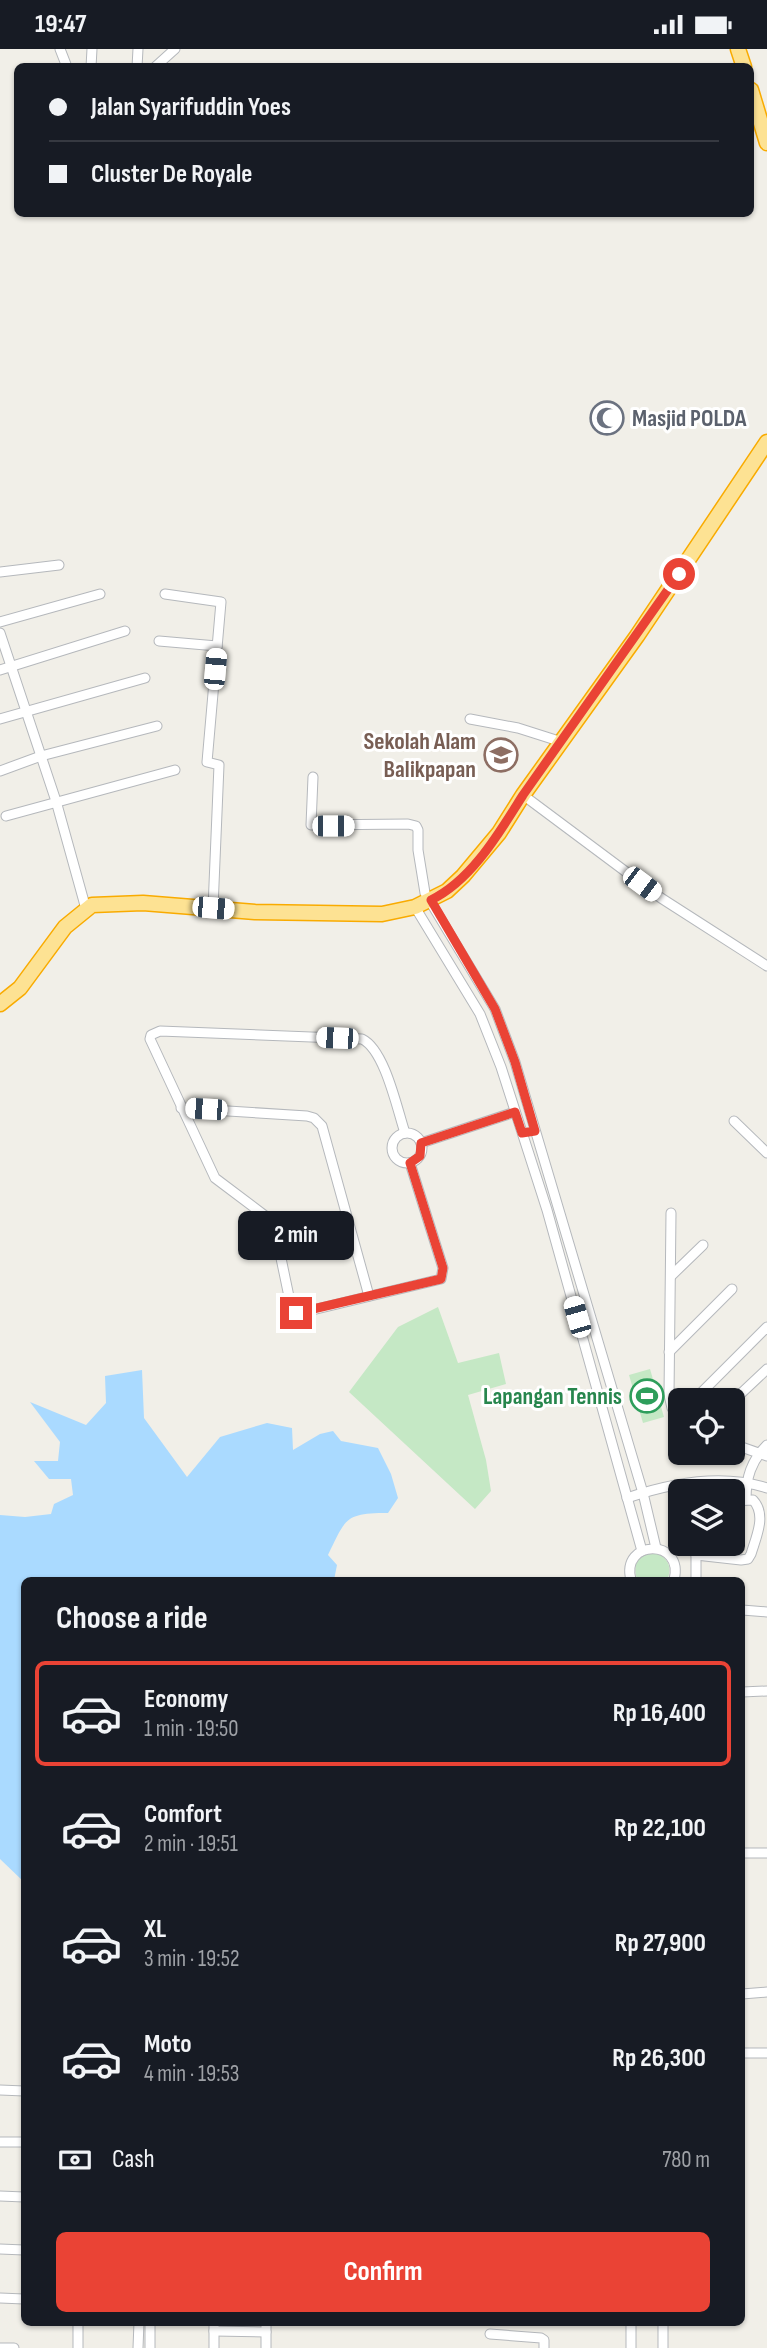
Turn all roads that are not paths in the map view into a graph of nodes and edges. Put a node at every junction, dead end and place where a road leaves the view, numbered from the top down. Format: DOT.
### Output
graph roads {
  1 [pos="175,49"];
  2 [pos="159,63"];
  3 [pos="754,100"];
  4 [pos="767,142"];
  5 [pos="767,442"];
  6 [pos="59,565"];
  7 [pos="0,572"];
  8 [pos="100,594"];
  9 [pos="165,594"];
  10 [pos="0,622"];
  11 [pos="125,631"];
  12 [pos="0,633"];
  13 [pos="159,641"];
  14 [pos="217,646"];
  15 [pos="11,666"];
  16 [pos="0,670"];
  17 [pos="145,678"];
  18 [pos="26,711"];
  19 [pos="0,719"];
  20 [pos="470,719"];
  21 [pos="157,726"];
  22 [pos="562,742"];
  23 [pos="41,756"];
  24 [pos="175,770"];
  25 [pos="0,771"];
  26 [pos="313,777"];
  27 [pos="523,795"];
  28 [pos="56,801"];
  29 [pos="6,816"];
  30 [pos="431,900"];
  31 [pos="415,907"];
  32 [pos="213,908"];
  33 [pos="86,909"];
  34 [pos="767,966"];
  35 [pos="0,1003"];
  36 [pos="516,1067"];
  37 [pos="503,1072"];
  38 [pos="181,1108"];
  39 [pos="515,1112"];
  40 [pos="733,1121"];
  41 [pos="535,1131"];
  42 [pos="405,1133"];
  43 [pos="522,1133"];
  44 [pos="421,1143"];
  45 [pos="767,1153"];
  46 [pos="410,1163"];
  47 [pos="557,1208"];
  48 [pos="547,1210"];
  49 [pos="671,1213"];
  50 [pos="703,1245"];
  51 [pos="671,1276"];
  52 [pos="732,1289"];
  53 [pos="369,1296"];
  54 [pos="767,1327"];
  55 [pos="669,1352"];
  56 [pos="767,1369"];
  57 [pos="668,1388"];
  58 [pos="706,1388"];
  59 [pos="745,1390"];
  60 [pos="767,1445"];
  61 [pos="745,1448"];
  62 [pos="763,1455"];
  63 [pos="746,1481"];
  64 [pos="767,1488"];
  65 [pos="643,1493"];
  66 [pos="627,1498"];
  67 [pos="746,1499"];
  68 [pos="656,1548"];
  69 [pos="642,1551"];
  70 [pos="696,1556"];
  71 [pos="709,1556"];
  72 [pos="631,1577"];
  73 [pos="675,1577"];
  74 [pos="696,1577"];
  75 [pos="745,1610"];
  76 [pos="767,1612"];
  77 [pos="767,1691"];
  78 [pos="745,1692"];
  79 [pos="745,1853"];
  80 [pos="767,1853"];
  81 [pos="767,1993"];
  82 [pos="745,1994"];
  83 [pos="745,2053"];
  84 [pos="767,2053"];
  85 [pos="0,2090"];
  86 [pos="21,2091"];
  87 [pos="0,2142"];
  88 [pos="21,2142"];
  89 [pos="0,2196"];
  90 [pos="21,2197"];
  91 [pos="0,2249"];
  92 [pos="21,2249"];
  93 [pos="0,2298"];
  94 [pos="21,2299"];
  95 [pos="78,2326"];
  96 [pos="139,2326"];
  97 [pos="150,2326"];
  98 [pos="631,2326"];
  99 [pos="663,2326"];
  100 [pos="214,2327"];
  101 [pos="266,2327"];
  102 [pos="490,2334"];
  103 [pos="0,2348"];
  104 [pos="14,2348"];
  105 [pos="78,2348"];
  106 [pos="138,2348"];
  107 [pos="150,2348"];
  108 [pos="214,2348"];
  109 [pos="265,2348"];
  110 [pos="544,2348"];
  111 [pos="631,2348"];
  112 [pos="663,2348"];
  1 -- 2 [label="street"];
  3 -- 4 [label="highway"];
  5 -- 22 [label="highway"];
  6 -- 7 [label="street"];
  8 -- 10 [label="street"];
  9 -- 14 [label="street"];
  11 -- 15 [label="street"];
  12 -- 15 [label="street"];
  13 -- 14 [label="street"];
  14 -- 32 [label="street"];
  15 -- 16 [label="street"];
  15 -- 18 [label="street"];
  17 -- 18 [label="street"];
  18 -- 19 [label="street"];
  18 -- 23 [label="street"];
  20 -- 22 [label="street"];
  21 -- 23 [label="street"];
  22 -- 27 [label="highway"];
  23 -- 25 [label="street"];
  23 -- 28 [label="street"];
  24 -- 28 [label="street"];
  26 -- 30 [label="street"];
  27 -- 30 [label="highway"];
  27 -- 34 [label="street"];
  28 -- 29 [label="street"];
  28 -- 33 [label="street"];
  30 -- 31 [label="highway"];
  30 -- 36 [label="street"];
  31 -- 32 [label="highway"];
  31 -- 37 [label="street"];
  32 -- 33 [label="highway"];
  33 -- 35 [label="highway"];
  36 -- 37 [label="street"];
  36 -- 41 [label="street"];
  37 -- 39 [label="street"];
  38 -- 42 [label="street"];
  38 -- 53 [label="street"];
  38 -- 53 [label="street"];
  39 -- 43 [label="street"];
  39 -- 44 [label="street"];
  40 -- 45 [label="street"];
  41 -- 43 [label="street"];
  41 -- 47 [label="street"];
  42 -- 44 [label="street"];
  42 -- 46 [label="street"];
  43 -- 48 [label="street"];
  44 -- 46 [label="street"];
  46 -- 53 [label="street"];
  47 -- 48 [label="street"];
  47 -- 65 [label="street"];
  48 -- 66 [label="street"];
  49 -- 51 [label="street"];
  50 -- 51 [label="street"];
  51 -- 55 [label="street"];
  52 -- 55 [label="street"];
  54 -- 58 [label="street"];
  55 -- 57 [label="street"];
  56 -- 59 [label="street"];
  60 -- 62 [label="street"];
  61 -- 62 [label="street"];
  62 -- 63 [label="street"];
  63 -- 64 [label="street"];
  63 -- 65 [label="street"];
  63 -- 67 [label="street"];
  65 -- 66 [label="street"];
  65 -- 68 [label="street"];
  66 -- 69 [label="street"];
  67 -- 71 [label="street"];
  68 -- 69 [label="street"];
  68 -- 73 [label="street"];
  69 -- 72 [label="street"];
  70 -- 74 [label="street"];
  75 -- 76 [label="street"];
  77 -- 78 [label="street"];
  79 -- 80 [label="street"];
  81 -- 82 [label="street"];
  83 -- 84 [label="street"];
  85 -- 86 [label="street"];
  87 -- 88 [label="street"];
  89 -- 90 [label="street"];
  91 -- 92 [label="street"];
  93 -- 94 [label="street"];
  95 -- 105 [label="street"];
  96 -- 106 [label="street"];
  97 -- 107 [label="street"];
  98 -- 111 [label="street"];
  99 -- 112 [label="street"];
  100 -- 101 [label="street"];
  100 -- 108 [label="street"];
  101 -- 109 [label="street"];
  102 -- 110 [label="street"];
  103 -- 104 [label="street"];
}
